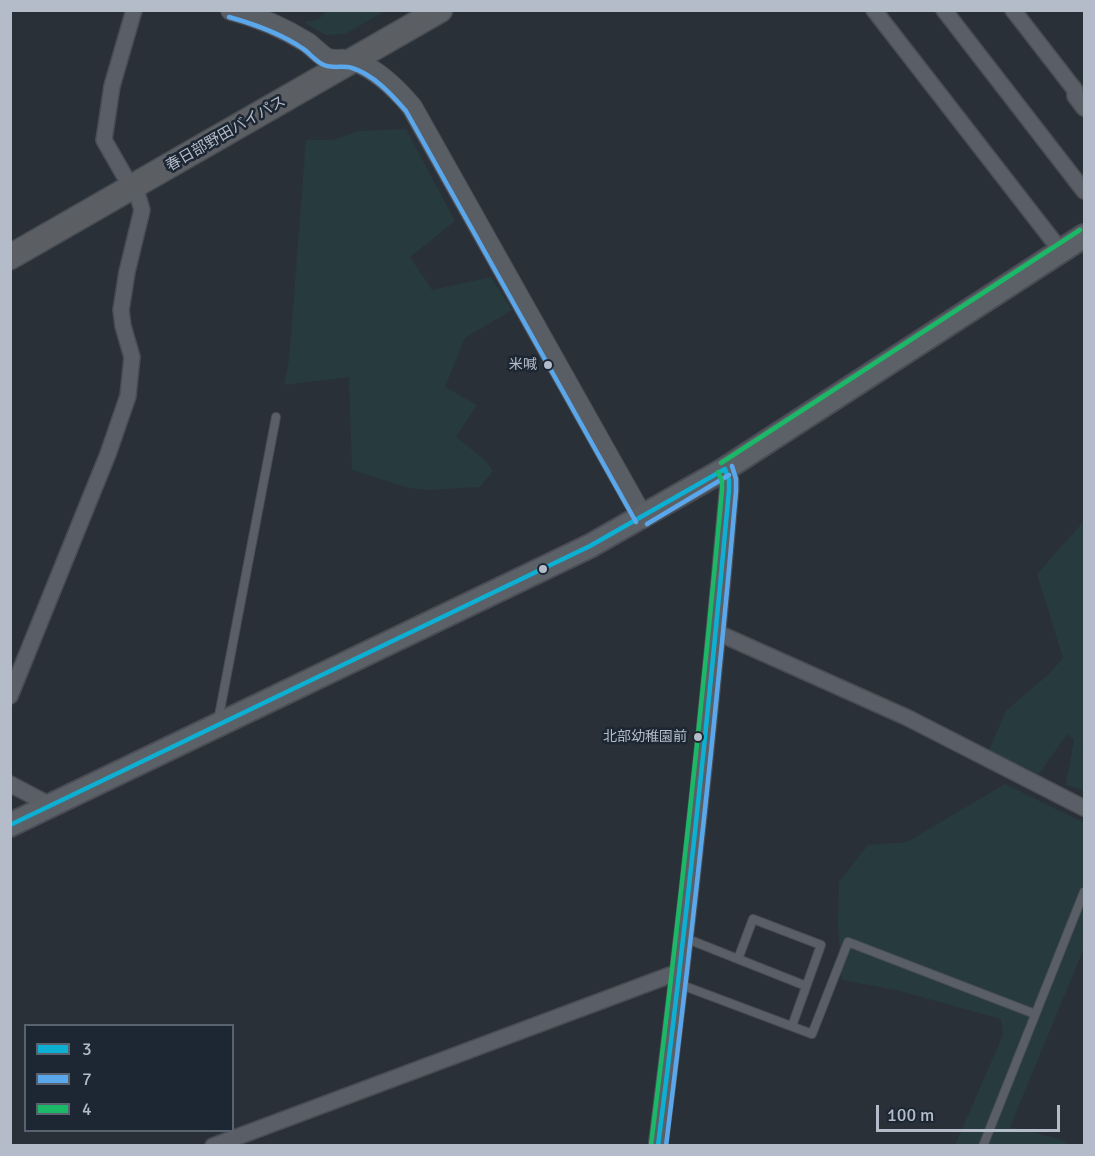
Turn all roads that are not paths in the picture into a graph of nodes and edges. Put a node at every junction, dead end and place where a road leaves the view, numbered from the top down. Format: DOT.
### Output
graph roads {
  1 [pos="134,10"];
  2 [pos="231,10"];
  3 [pos="412,10"];
  4 [pos="440,10"];
  5 [pos="874,10"];
  6 [pos="944,10"];
  7 [pos="1013,10"];
  8 [pos="328,59"];
  9 [pos="353,60"];
  10 [pos="1084,108"];
  11 [pos="130,180"];
  12 [pos="1084,191"];
  13 [pos="1084,236"];
  14 [pos="10,239"];
  15 [pos="1061,251"];
  16 [pos="10,257"];
  17 [pos="276,417"];
  18 [pos="725,469"];
  19 [pos="643,518"];
  20 [pos="716,632"];
  21 [pos="10,696"];
  22 [pos="218,725"];
  23 [pos="10,784"];
  24 [pos="50,805"];
  25 [pos="1084,808"];
  26 [pos="10,825"];
  27 [pos="1084,892"];
  28 [pos="684,938"];
  29 [pos="738,959"];
  30 [pos="680,978"];
  31 [pos="806,986"];
  32 [pos="1035,1014"];
  33 [pos="792,1026"];
  34 [pos="213,1146"];
  35 [pos="658,1146"];
  36 [pos="983,1146"];
  1 -- 11 [label="street"];
  2 -- 8 [label="main road"];
  3 -- 8 [label="highway, 春日部野田バイパス"];
  4 -- 9 [label="highway, 春日部野田バイパス"];
  5 -- 15 [label="street"];
  6 -- 12 [label="street"];
  7 -- 10 [label="street"];
  8 -- 9 [label="main road"];
  8 -- 11 [label="highway, 春日部野田バイパス"];
  9 -- 11 [label="highway, 春日部野田バイパス"];
  9 -- 19 [label="main road"];
  11 -- 14 [label="highway, 春日部野田バイパス"];
  11 -- 16 [label="highway, 春日部野田バイパス"];
  11 -- 21 [label="street"];
  13 -- 15 [label="main road"];
  15 -- 18 [label="main road"];
  17 -- 22 [label="lane"];
  18 -- 19 [label="main road"];
  18 -- 20 [label="street"];
  19 -- 22 [label="main road"];
  20 -- 25 [label="street"];
  20 -- 28 [label="street"];
  22 -- 24 [label="main road"];
  23 -- 24 [label="street"];
  24 -- 26 [label="main road"];
  27 -- 32 [label="lane"];
  28 -- 29 [label="lane"];
  28 -- 30 [label="street"];
  29 -- 31 [label="lane"];
  29 -- 31 [label="lane"];
  30 -- 33 [label="lane"];
  30 -- 34 [label="street"];
  30 -- 35 [label="street"];
  31 -- 33 [label="lane"];
  32 -- 33 [label="lane"];
  32 -- 36 [label="lane"];
}
